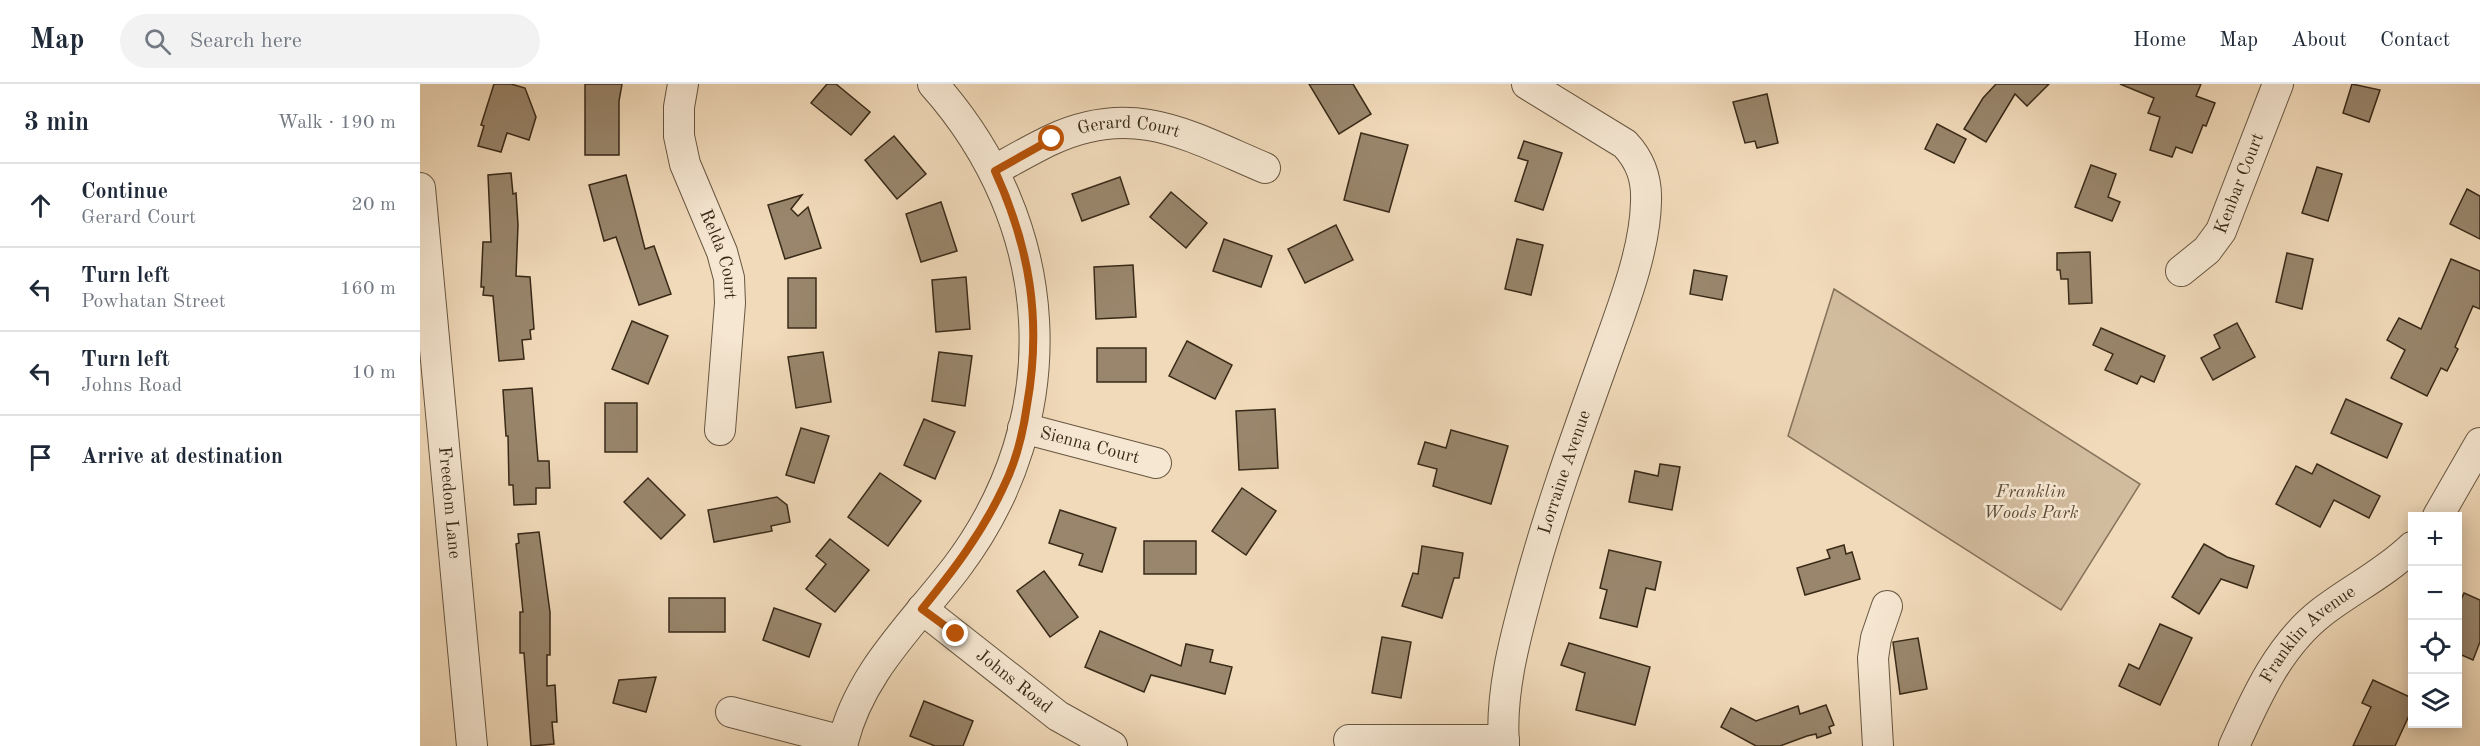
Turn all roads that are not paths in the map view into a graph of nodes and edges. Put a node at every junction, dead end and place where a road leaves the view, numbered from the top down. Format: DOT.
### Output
graph roads {
  1 [pos="683,84"];
  2 [pos="933,84"];
  3 [pos="1527,84"];
  4 [pos="2278,84"];
  5 [pos="1265,168"];
  6 [pos="995,171"];
  7 [pos="420,188"];
  8 [pos="423,256"];
  9 [pos="2181,271"];
  10 [pos="1023,429"];
  11 [pos="720,430"];
  12 [pos="2480,443"];
  13 [pos="1156,463"];
  14 [pos="2440,512"];
  15 [pos="2408,550"];
  16 [pos="1887,606"];
  17 [pos="922,609"];
  18 [pos="731,712"];
  19 [pos="1349,740"];
  20 [pos="1504,743"];
  21 [pos="842,744"];
  22 [pos="472,746"];
  23 [pos="1112,746"];
  24 [pos="1878,746"];
  25 [pos="2234,746"];
  1 -- 11 [label="street, Relda Court"];
  2 -- 6 [label="street"];
  3 -- 20 [label="street, Lorraine Avenue"];
  4 -- 9 [label="street, Kenbar Court"];
  5 -- 6 [label="street, Gerard Court"];
  6 -- 10 [label="street"];
  7 -- 8 [label="street, Freedom Lane"];
  8 -- 22 [label="street, Freedom Lane"];
  10 -- 13 [label="street, Sienna Court"];
  10 -- 17 [label="street"];
  12 -- 14 [label="street"];
  15 -- 25 [label="street, Franklin Avenue"];
  16 -- 24 [label="street"];
  17 -- 21 [label="street"];
  17 -- 23 [label="street, Johns Road"];
  18 -- 21 [label="street"];
  19 -- 20 [label="street"];
}
